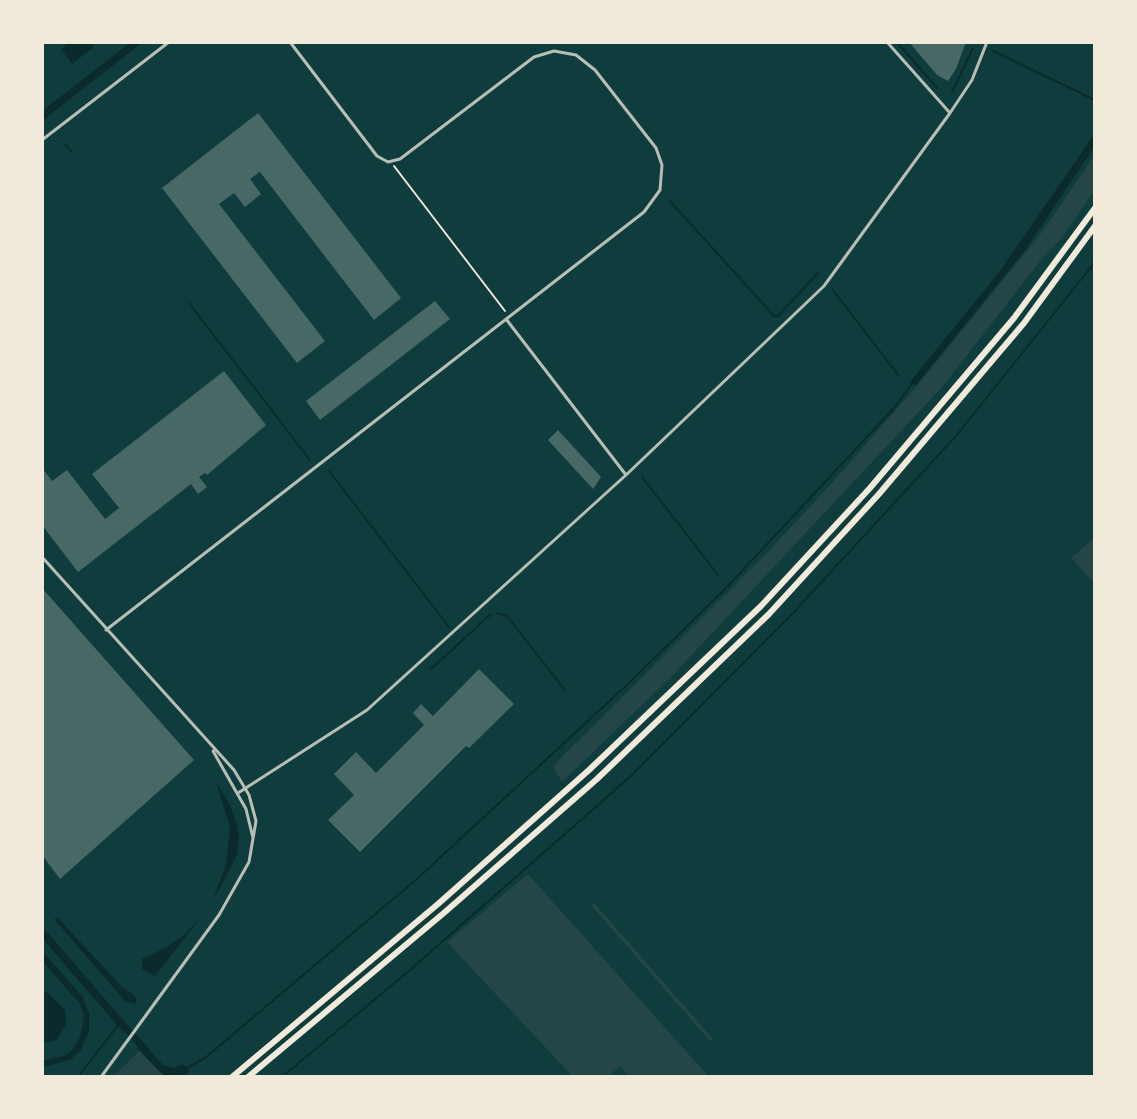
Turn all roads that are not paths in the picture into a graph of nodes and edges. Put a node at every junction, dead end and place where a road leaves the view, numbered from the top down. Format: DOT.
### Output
graph roads {
  1 [pos="169,42"];
  2 [pos="290,42"];
  3 [pos="887,42"];
  4 [pos="987,42"];
  5 [pos="950,113"];
  6 [pos="42,140"];
  7 [pos="1095,208"];
  8 [pos="1095,226"];
  9 [pos="506,319"];
  10 [pos="626,475"];
  11 [pos="42,557"];
  12 [pos="106,630"];
  13 [pos="211,748"];
  14 [pos="246,789"];
  15 [pos="238,793"];
  16 [pos="253,843"];
  17 [pos="101,1077"];
  18 [pos="232,1077"];
  19 [pos="248,1077"];
  1 -- 6 [label="street"];
  2 -- 9 [label="street"];
  3 -- 5 [label="street"];
  4 -- 5 [label="street"];
  5 -- 10 [label="street"];
  7 -- 18 [label="highway"];
  8 -- 19 [label="highway"];
  9 -- 10 [label="street"];
  9 -- 12 [label="street"];
  10 -- 14 [label="street"];
  11 -- 12 [label="street"];
  12 -- 13 [label="street"];
  13 -- 14 [label="street"];
  13 -- 15 [label="street"];
  14 -- 15 [label="street"];
  14 -- 16 [label="street"];
  15 -- 16 [label="street"];
  16 -- 17 [label="street"];
}
